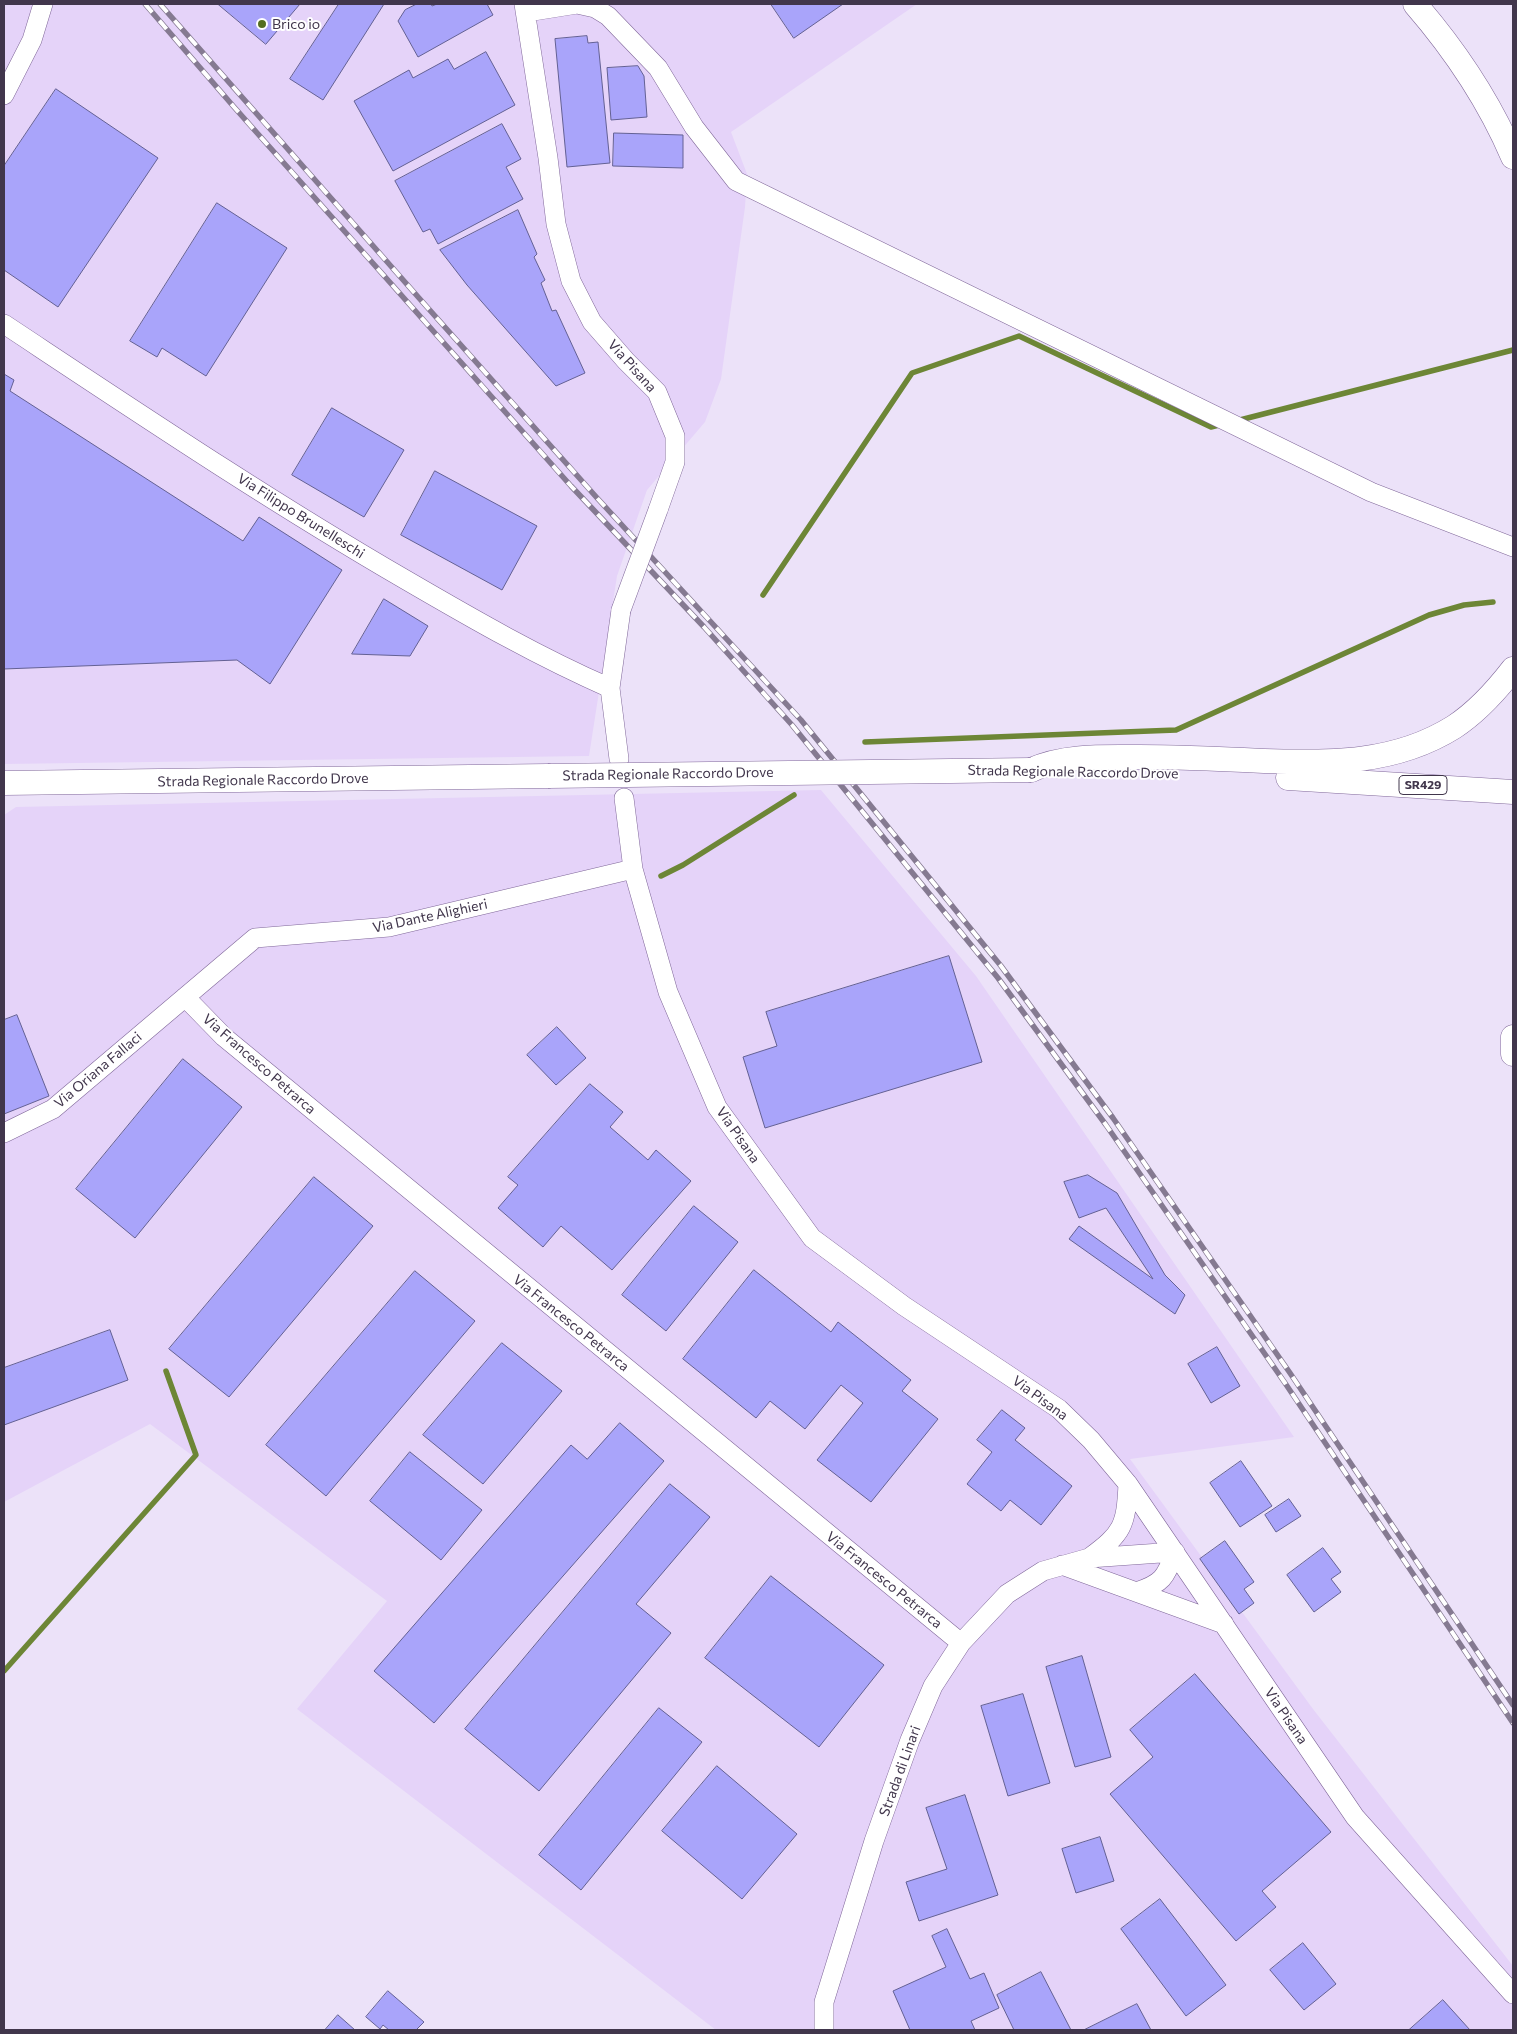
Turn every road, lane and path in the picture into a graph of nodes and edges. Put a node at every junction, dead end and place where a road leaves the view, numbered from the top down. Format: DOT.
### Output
graph roads {
  1 [pos="43,4"];
  2 [pos="1415,4"];
  3 [pos="525,8"];
  4 [pos="4,95"];
  5 [pos="1513,157"];
  6 [pos="4,324"];
  7 [pos="1513,547"];
  8 [pos="1513,669"];
  9 [pos="610,688"];
  10 [pos="619,759"];
  11 [pos="1333,771"];
  12 [pos="4,783"];
  13 [pos="1513,792"];
  14 [pos="624,798"];
  15 [pos="1513,808"];
  16 [pos="633,869"];
  17 [pos="185,997"];
  18 [pos="1513,1037"];
  19 [pos="1513,1054"];
  20 [pos="4,1133"];
  21 [pos="1128,1484"];
  22 [pos="1175,1552"];
  23 [pos="1089,1558"];
  24 [pos="1062,1565"];
  25 [pos="1136,1592"];
  26 [pos="1224,1624"];
  27 [pos="961,1644"];
  28 [pos="1513,1994"];
  29 [pos="824,2030"];
  1 -- 4 [label="street"];
  2 -- 5 [label="main road"];
  3 -- 7 [label="street"];
  3 -- 9 [label="street, Via Pisana, bridge"];
  6 -- 9 [label="street, Via Filippo Brunelleschi"];
  8 -- 11 [label="main road"];
  9 -- 10 [label="street, Via Pisana"];
  11 -- 12 [label="main road, Strada Regionale Raccordo Drove, bridge"];
  11 -- 13 [label="main road, SR429"];
  11 -- 15 [label="main road"];
  14 -- 16 [label="street, Via Pisana"];
  16 -- 17 [label="street, Via Dante Alighieri"];
  16 -- 21 [label="street, Via Pisana"];
  17 -- 20 [label="street, Via Oriana Fallaci"];
  17 -- 27 [label="street, Via Francesco Petrarca"];
  18 -- 19 [label="main road"];
  21 -- 22 [label="street, Via Pisana"];
  21 -- 23 [label="street, Strada di Linari"];
  22 -- 23 [label="street, Strada di Linari"];
  22 -- 25 [label="street"];
  22 -- 26 [label="street, Via Pisana"];
  23 -- 24 [label="street, Strada di Linari"];
  24 -- 25 [label="street"];
  24 -- 27 [label="street, Strada di Linari"];
  25 -- 26 [label="street"];
  26 -- 28 [label="street, Via Pisana"];
  27 -- 29 [label="street, Strada di Linari"];
}
